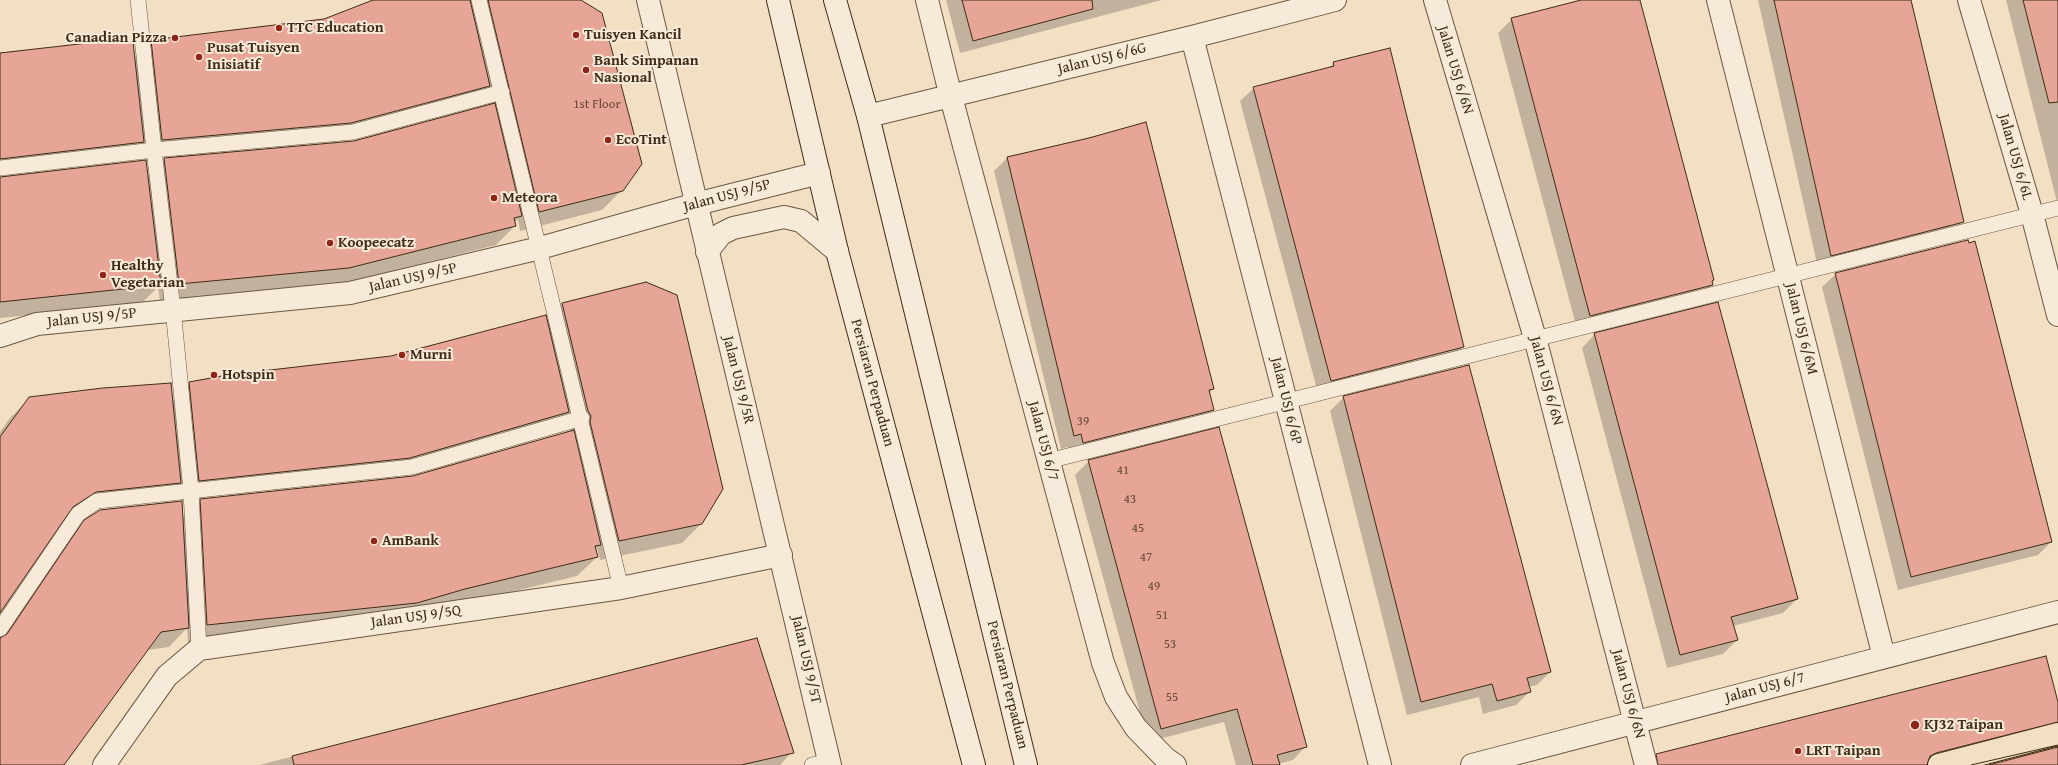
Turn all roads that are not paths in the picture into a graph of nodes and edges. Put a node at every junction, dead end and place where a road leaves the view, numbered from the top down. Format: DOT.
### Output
graph roads {
  1 [pos="138,0"];
  2 [pos="479,0"];
  3 [pos="648,0"];
  4 [pos="778,0"];
  5 [pos="836,0"];
  6 [pos="927,0"];
  7 [pos="1335,0"];
  8 [pos="1435,0"];
  9 [pos="1718,0"];
  10 [pos="1969,0"];
  11 [pos="1192,37"];
  12 [pos="502,92"];
  13 [pos="951,97"];
  14 [pos="868,116"];
  15 [pos="154,150"];
  16 [pos="0,168"];
  17 [pos="818,173"];
  18 [pos="696,204"];
  19 [pos="2058,208"];
  20 [pos="2032,214"];
  21 [pos="540,248"];
  22 [pos="837,251"];
  23 [pos="707,252"];
  24 [pos="1787,275"];
  25 [pos="173,309"];
  26 [pos="2058,315"];
  27 [pos="0,336"];
  28 [pos="1535,338"];
  29 [pos="1286,401"];
  30 [pos="582,418"];
  31 [pos="1048,461"];
  32 [pos="191,490"];
  33 [pos="781,556"];
  34 [pos="621,588"];
  35 [pos="2058,612"];
  36 [pos="0,629"];
  37 [pos="199,648"];
  38 [pos="1884,657"];
  39 [pos="1635,722"];
  40 [pos="2058,734"];
  41 [pos="824,764"];
  42 [pos="104,765"];
  43 [pos="974,765"];
  44 [pos="1026,765"];
  45 [pos="1175,765"];
  46 [pos="1380,765"];
  47 [pos="1472,765"];
  48 [pos="1646,765"];
  49 [pos="1938,765"];
  1 -- 15 [label="lane"];
  2 -- 12 [label="lane"];
  3 -- 18 [label="street, Jalan USJ 9/5R"];
  4 -- 17 [label="street, Persiaran Perpaduan"];
  5 -- 14 [label="street, Persiaran Perpaduan"];
  6 -- 13 [label="street, Jalan USJ 6/7"];
  7 -- 11 [label="street, Jalan USJ 6/6G"];
  8 -- 28 [label="street, Jalan USJ 6/6N"];
  9 -- 24 [label="street, Jalan USJ 6/6M"];
  10 -- 20 [label="street, Jalan USJ 6/6L"];
  11 -- 13 [label="street, Jalan USJ 6/6G"];
  11 -- 29 [label="street, Jalan USJ 6/6P"];
  12 -- 15 [label="lane"];
  12 -- 21 [label="lane"];
  13 -- 14 [label="street, Jalan USJ 6/6G"];
  13 -- 31 [label="street, Jalan USJ 6/7"];
  14 -- 44 [label="street, Persiaran Perpaduan"];
  15 -- 16 [label="lane"];
  15 -- 25 [label="lane"];
  17 -- 18 [label="street, Jalan USJ 9/5P"];
  17 -- 22 [label="street, Persiaran Perpaduan"];
  18 -- 21 [label="street, Jalan USJ 9/5P"];
  18 -- 23 [label="street, Jalan USJ 9/5R"];
  19 -- 20 [label="lane"];
  20 -- 24 [label="lane"];
  20 -- 26 [label="street, Jalan USJ 6/6L"];
  21 -- 25 [label="street, Jalan USJ 9/5P"];
  21 -- 30 [label="lane"];
  22 -- 23 [label="street"];
  22 -- 43 [label="street, Persiaran Perpaduan"];
  23 -- 33 [label="street, Jalan USJ 9/5R"];
  24 -- 28 [label="lane"];
  24 -- 38 [label="street, Jalan USJ 6/6M"];
  25 -- 27 [label="street, Jalan USJ 9/5P"];
  25 -- 32 [label="lane"];
  28 -- 29 [label="lane"];
  28 -- 39 [label="street, Jalan USJ 6/6N"];
  29 -- 31 [label="lane"];
  29 -- 46 [label="street, Jalan USJ 6/6P"];
  30 -- 32 [label="lane"];
  30 -- 34 [label="lane"];
  31 -- 45 [label="street, Jalan USJ 6/7"];
  32 -- 36 [label="lane"];
  32 -- 37 [label="lane"];
  33 -- 34 [label="street, Jalan USJ 9/5Q"];
  33 -- 41 [label="street, Jalan USJ 9/5T"];
  34 -- 37 [label="street, Jalan USJ 9/5Q"];
  35 -- 38 [label="street, Jalan USJ 6/7"];
  37 -- 42 [label="street"];
  38 -- 39 [label="street, Jalan USJ 6/7"];
  39 -- 47 [label="street, Jalan USJ 6/7"];
  39 -- 48 [label="street, Jalan USJ 6/6N"];
  40 -- 49 [label="main road"];
}
